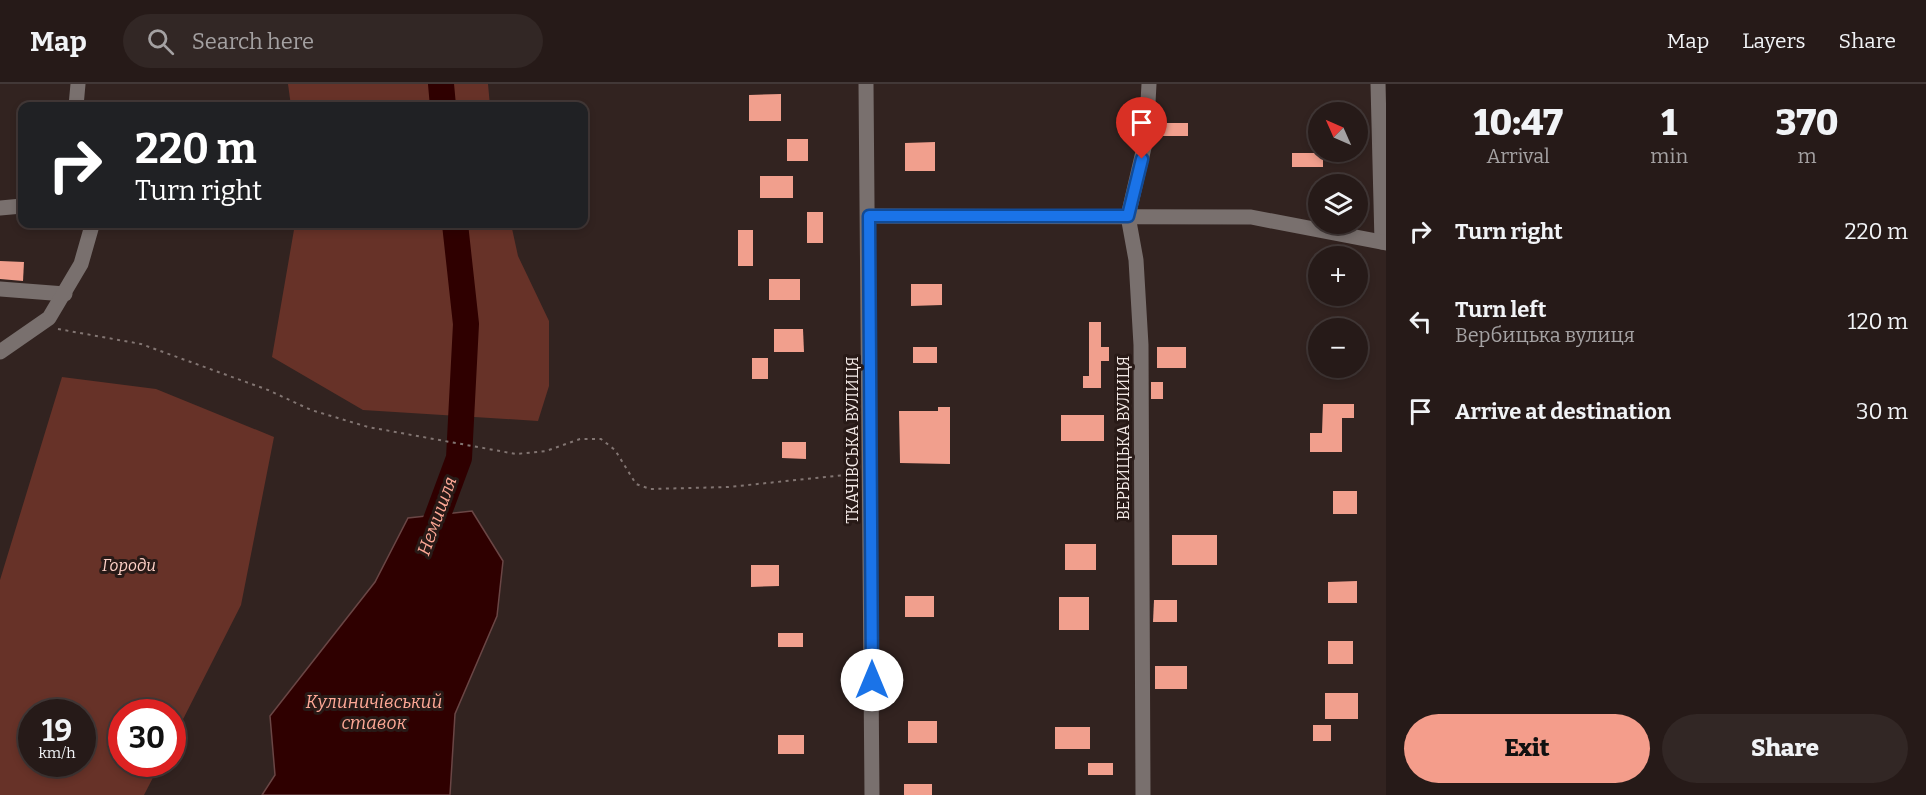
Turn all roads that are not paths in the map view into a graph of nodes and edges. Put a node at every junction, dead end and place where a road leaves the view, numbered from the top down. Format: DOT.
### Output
graph roads {
  1 [pos="78,84"];
  2 [pos="866,84"];
  3 [pos="1149,84"];
  4 [pos="1378,84"];
  5 [pos="76,102"];
  6 [pos="18,206"];
  7 [pos="0,208"];
  8 [pos="869,216"];
  9 [pos="1128,216"];
  10 [pos="91,228"];
  11 [pos="1384,243"];
  12 [pos="0,289"];
  13 [pos="65,294"];
  14 [pos="0,352"];
  15 [pos="872,795"];
  16 [pos="1143,795"];
  1 -- 5 [label="street"];
  2 -- 8 [label="street, ТКАЧІВСЬКА ВУЛИЦЯ"];
  3 -- 9 [label="street, ВЕРБИЦЬКА ВУЛИЦЯ"];
  4 -- 11 [label="street"];
  6 -- 7 [label="street"];
  8 -- 9 [label="street"];
  8 -- 15 [label="street, ТКАЧІВСЬКА ВУЛИЦЯ"];
  9 -- 11 [label="street"];
  9 -- 16 [label="street, ВЕРБИЦЬКА ВУЛИЦЯ"];
  10 -- 13 [label="street"];
  12 -- 13 [label="street"];
  13 -- 14 [label="street"];
}
